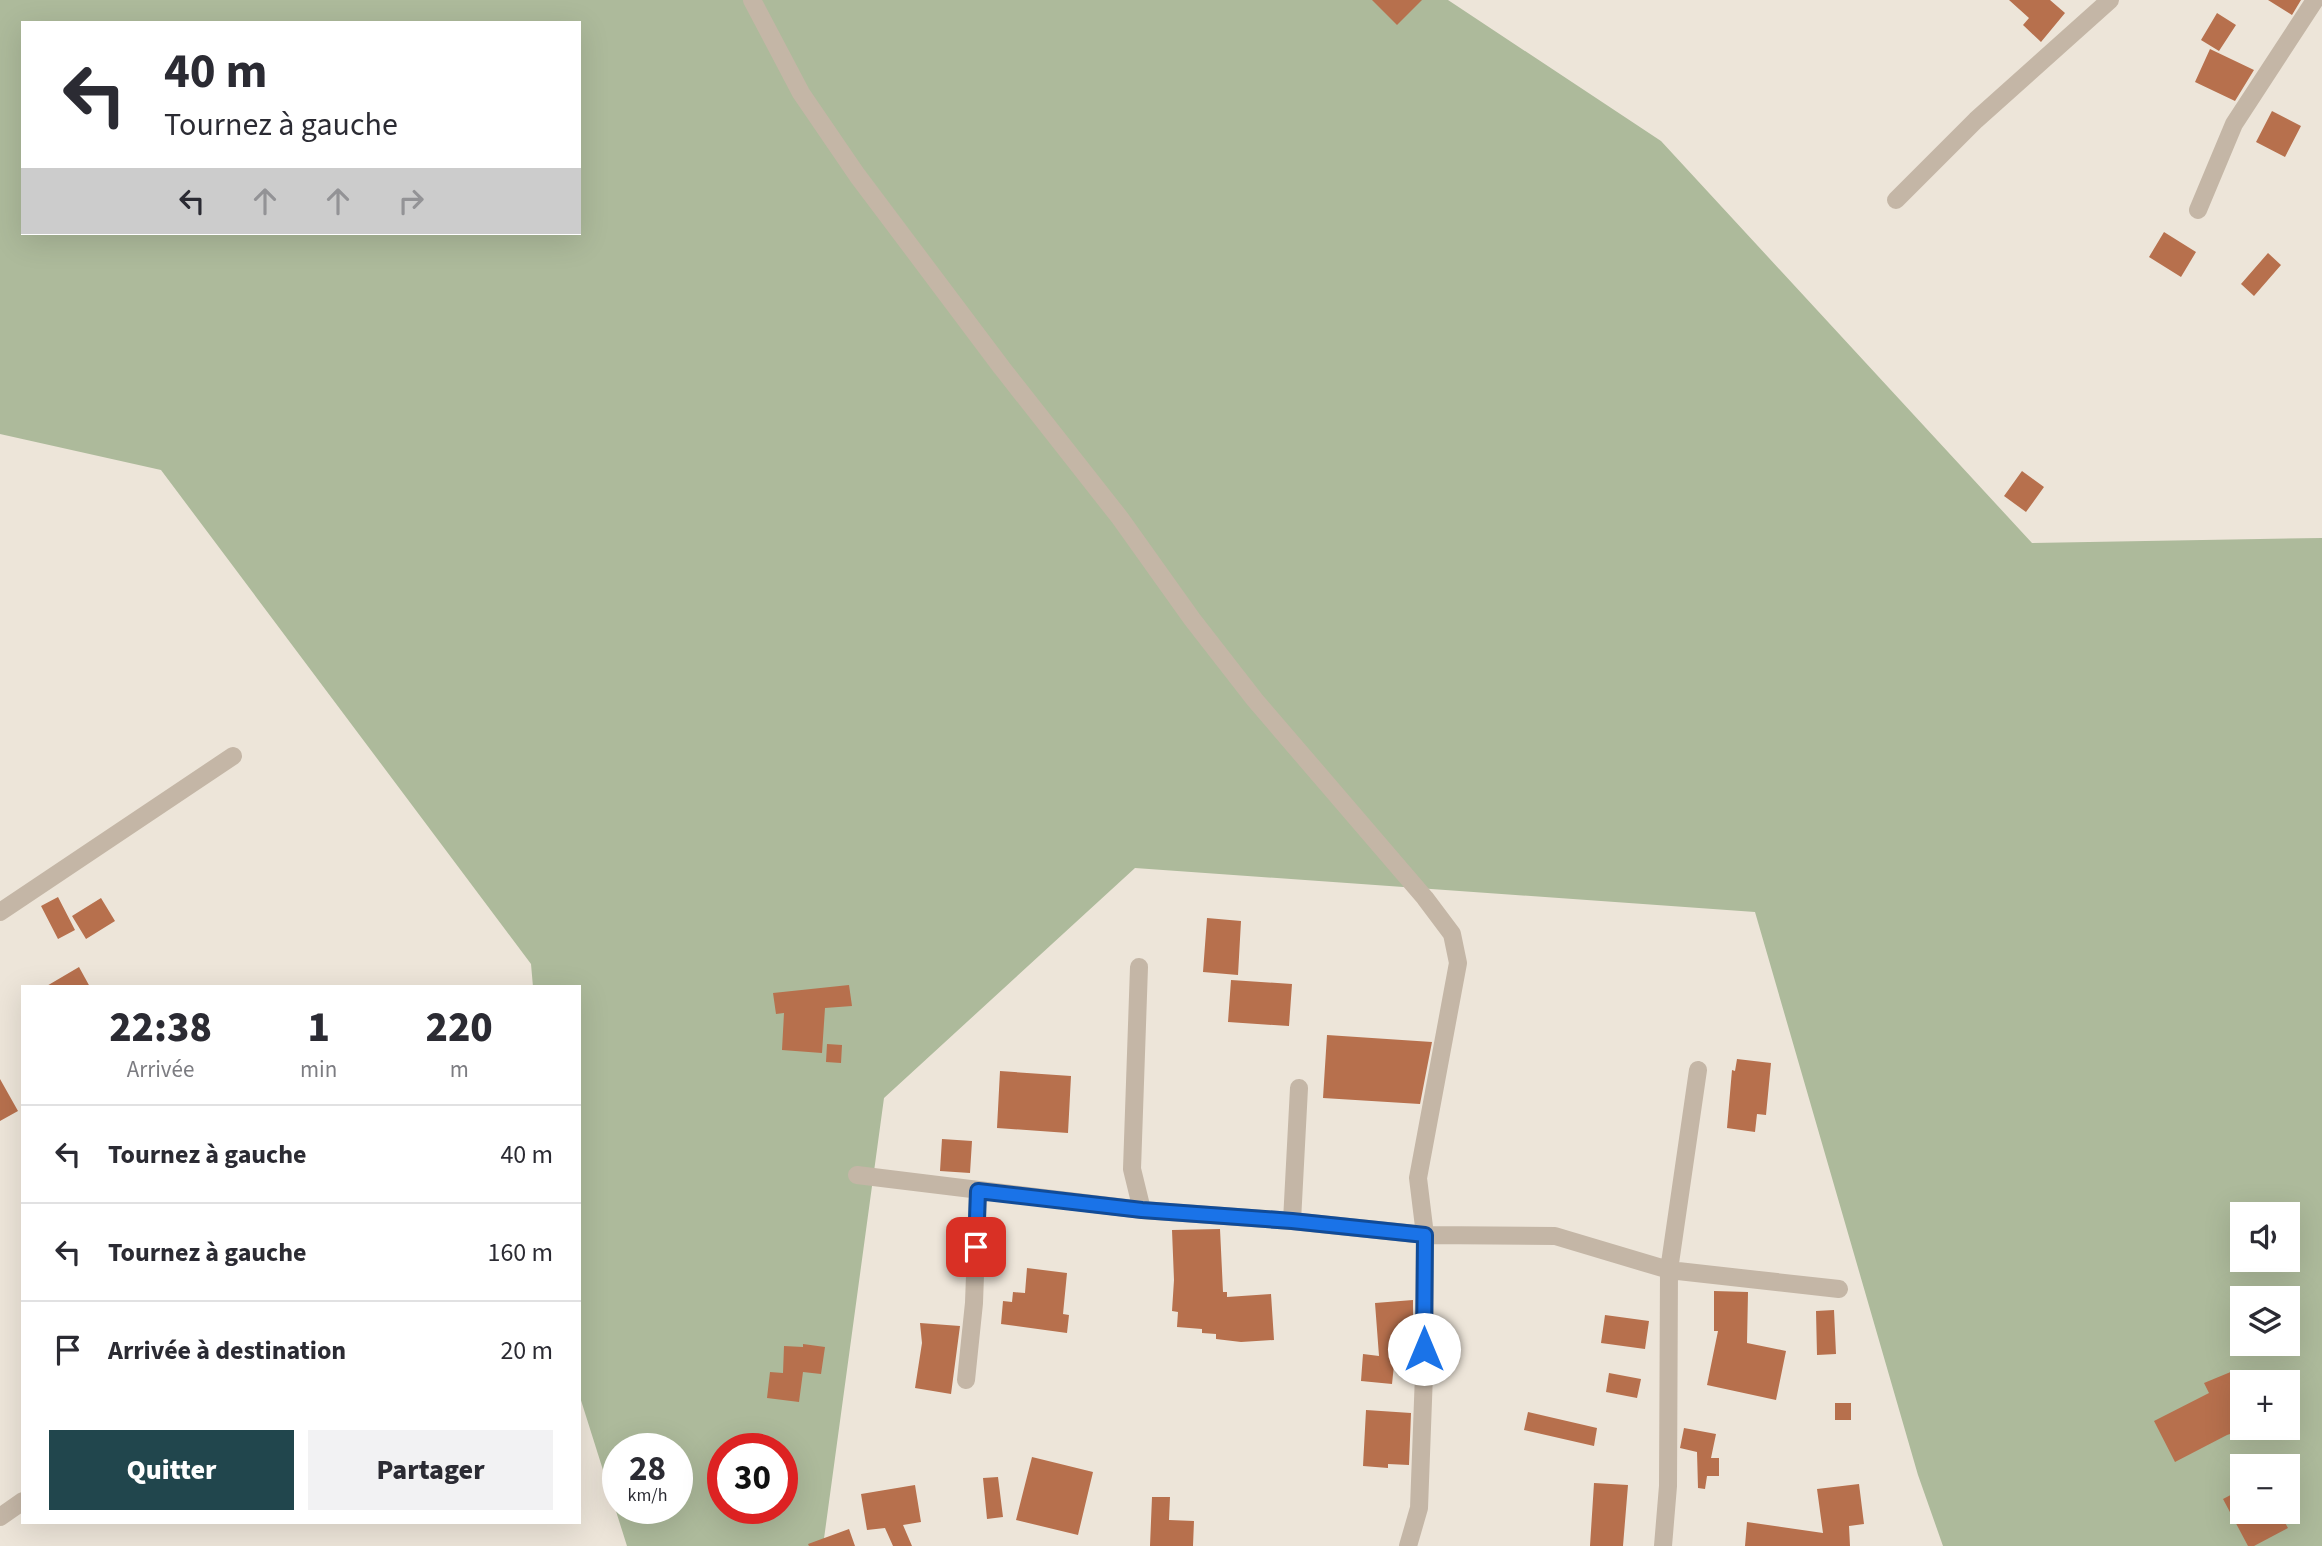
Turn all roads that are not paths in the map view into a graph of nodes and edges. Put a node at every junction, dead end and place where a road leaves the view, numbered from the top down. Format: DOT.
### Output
graph roads {
  1 [pos="752,0"];
  2 [pos="2110,0"];
  3 [pos="2315,0"];
  4 [pos="1896,200"];
  5 [pos="2198,210"];
  6 [pos="233,756"];
  7 [pos="0,912"];
  8 [pos="1139,967"];
  9 [pos="1698,1070"];
  10 [pos="1299,1088"];
  11 [pos="857,1175"];
  12 [pos="978,1191"];
  13 [pos="1142,1210"];
  14 [pos="1292,1221"];
  15 [pos="1425,1235"];
  16 [pos="1669,1270"];
  17 [pos="1839,1289"];
  18 [pos="966,1380"];
  19 [pos="21,1502"];
  20 [pos="0,1517"];
  21 [pos="1408,1546"];
  22 [pos="1663,1546"];
  1 -- 15 [label="street"];
  2 -- 4 [label="street"];
  3 -- 5 [label="street"];
  6 -- 7 [label="street"];
  8 -- 13 [label="street"];
  9 -- 16 [label="street"];
  10 -- 14 [label="street"];
  11 -- 12 [label="street"];
  12 -- 13 [label="street"];
  12 -- 18 [label="street"];
  13 -- 14 [label="street"];
  14 -- 15 [label="street"];
  15 -- 16 [label="street"];
  15 -- 21 [label="street"];
  16 -- 17 [label="street"];
  16 -- 22 [label="street"];
  19 -- 20 [label="street"];
}
